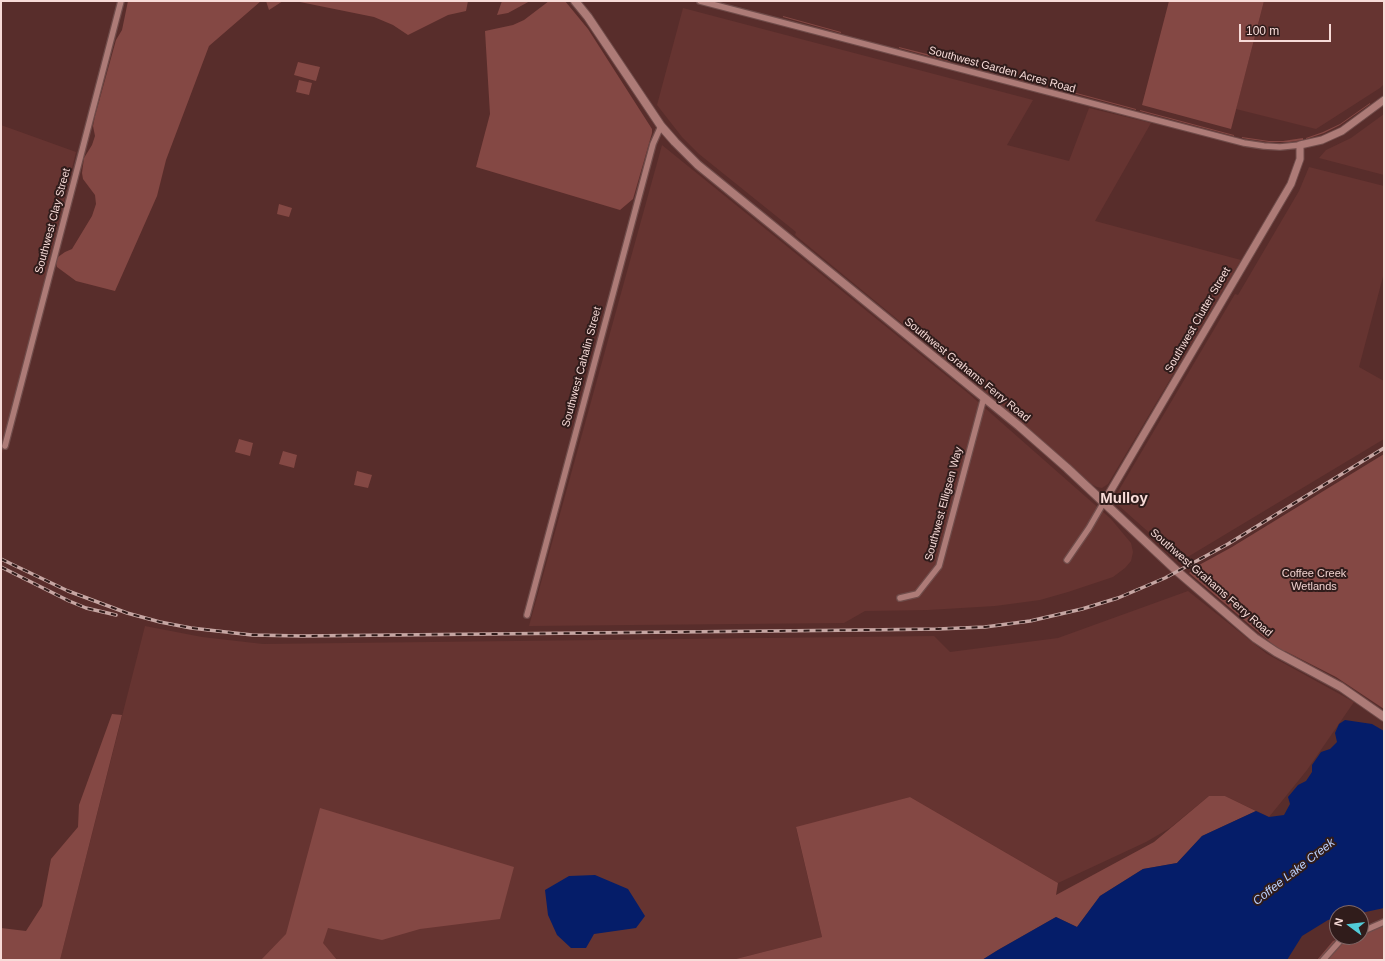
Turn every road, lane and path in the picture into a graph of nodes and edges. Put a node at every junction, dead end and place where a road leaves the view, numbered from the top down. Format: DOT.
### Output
graph roads {
  1 [pos="121,1"];
  2 [pos="575,1"];
  3 [pos="700,1"];
  4 [pos="1384,100"];
  5 [pos="661,126"];
  6 [pos="1300,145"];
  7 [pos="984,397"];
  8 [pos="5,446"];
  9 [pos="1104,502"];
  10 [pos="1067,560"];
  11 [pos="900,598"];
  12 [pos="527,615"];
  13 [pos="1384,716"];
  14 [pos="1384,922"];
  15 [pos="1369,929"];
  16 [pos="1336,945"];
  17 [pos="1323,960"];
  1 -- 8 [label="street, Southwest Clay Street"];
  2 -- 5 [label="main road, Southwest Grahams Ferry Road"];
  3 -- 6 [label="street, Southwest Garden Acres Road"];
  4 -- 6 [label="street"];
  5 -- 7 [label="main road, Southwest Grahams Ferry Road"];
  5 -- 12 [label="street, Southwest Cahalin Street"];
  6 -- 9 [label="street, Southwest Clutter Street"];
  7 -- 9 [label="main road, Southwest Grahams Ferry Road"];
  7 -- 11 [label="street, Southwest Elligsen Way"];
  9 -- 10 [label="street"];
  9 -- 13 [label="main road, Southwest Grahams Ferry Road"];
  14 -- 15 [label="street"];
  16 -- 17 [label="street"];
}
